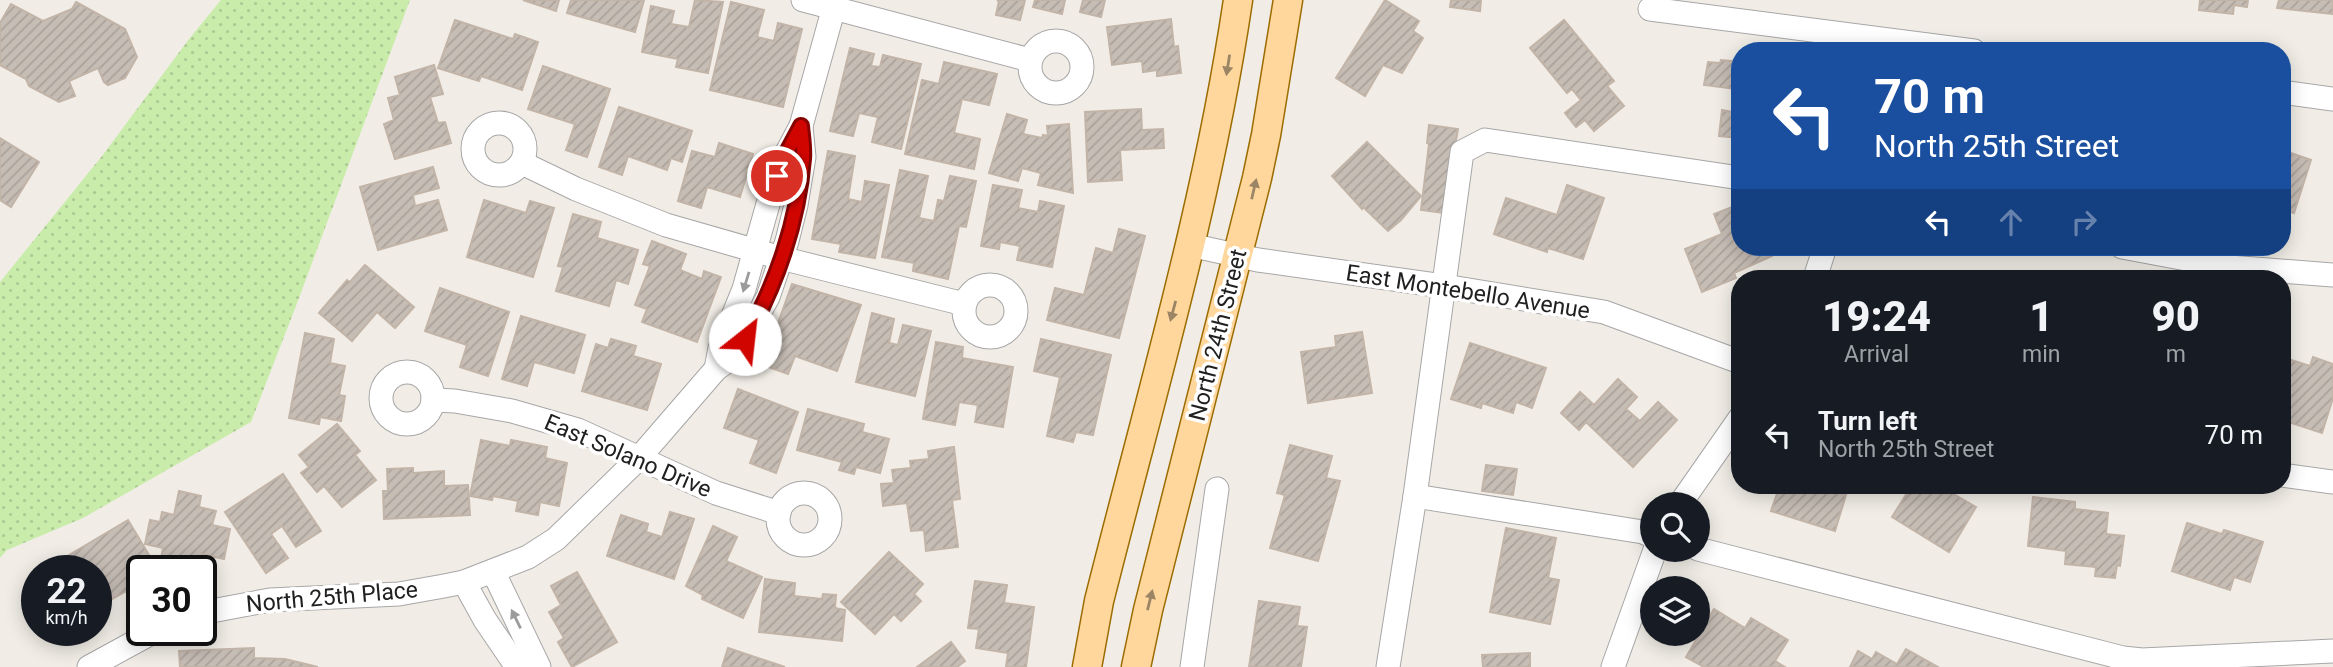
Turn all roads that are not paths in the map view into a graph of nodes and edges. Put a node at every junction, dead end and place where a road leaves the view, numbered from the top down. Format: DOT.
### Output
graph roads {
  1 [pos="803,0"];
  2 [pos="1238,0"];
  3 [pos="1288,0"];
  4 [pos="835,4"];
  5 [pos="1650,9"];
  6 [pos="1850,42"];
  7 [pos="1030,60"];
  8 [pos="2291,93"];
  9 [pos="2333,99"];
  10 [pos="801,126"];
  11 [pos="522,163"];
  12 [pos="1731,177"];
  13 [pos="1190,244"];
  14 [pos="755,250"];
  15 [pos="1238,256"];
  16 [pos="2170,256"];
  17 [pos="781,258"];
  18 [pos="2268,270"];
  19 [pos="2291,272"];
  20 [pos="2333,275"];
  21 [pos="1443,286"];
  22 [pos="964,304"];
  23 [pos="1731,359"];
  24 [pos="716,369"];
  25 [pos="433,400"];
  26 [pos="1731,431"];
  27 [pos="639,458"];
  28 [pos="2291,476"];
  29 [pos="2333,482"];
  30 [pos="1217,489"];
  31 [pos="1688,492"];
  32 [pos="1415,496"];
  33 [pos="779,513"];
  34 [pos="1640,532"];
  35 [pos="1710,552"];
  36 [pos="1651,562"];
  37 [pos="493,571"];
  38 [pos="464,582"];
  39 [pos="217,610"];
  40 [pos="128,646"];
  41 [pos="2333,651"];
  42 [pos="89,667"];
  43 [pos="517,667"];
  44 [pos="539,667"];
  45 [pos="1087,667"];
  46 [pos="1136,667"];
  47 [pos="1192,667"];
  48 [pos="1388,667"];
  49 [pos="1613,667"];
  1 -- 4 [label="street"];
  2 -- 13 [label="main road, one-way"];
  15 -- 3 [label="main road, North 24th Street, one-way"];
  4 -- 7 [label="street"];
  4 -- 10 [label="street"];
  5 -- 6 [label="street"];
  8 -- 9 [label="street"];
  10 -- 14 [label="street"];
  10 -- 17 [label="street, North 25th Place"];
  11 -- 14 [label="street"];
  12 -- 21 [label="street"];
  13 -- 15 [label="street, East Montebello Avenue"];
  13 -- 45 [label="main road, one-way"];
  14 -- 17 [label="street"];
  14 -- 24 [label="street, one-way"];
  15 -- 21 [label="street, East Montebello Avenue"];
  46 -- 15 [label="main road, North 24th Street, one-way"];
  16 -- 18 [label="street"];
  17 -- 22 [label="street"];
  17 -- 24 [label="street, North 25th Place"];
  19 -- 20 [label="street"];
  21 -- 23 [label="street, East Montebello Avenue"];
  21 -- 32 [label="street"];
  24 -- 27 [label="street, North 25th Place"];
  25 -- 27 [label="street, East Solano Drive"];
  26 -- 31 [label="street"];
  27 -- 33 [label="street, East Solano Drive"];
  27 -- 37 [label="street, North 25th Place"];
  28 -- 29 [label="street"];
  30 -- 47 [label="street"];
  32 -- 34 [label="street"];
  32 -- 48 [label="street"];
  35 -- 41 [label="street"];
  36 -- 49 [label="street"];
  37 -- 38 [label="street, North 25th Place"];
  44 -- 37 [label="street, one-way"];
  38 -- 39 [label="street, North 25th Place"];
  38 -- 43 [label="street"];
  40 -- 42 [label="street"];
}
